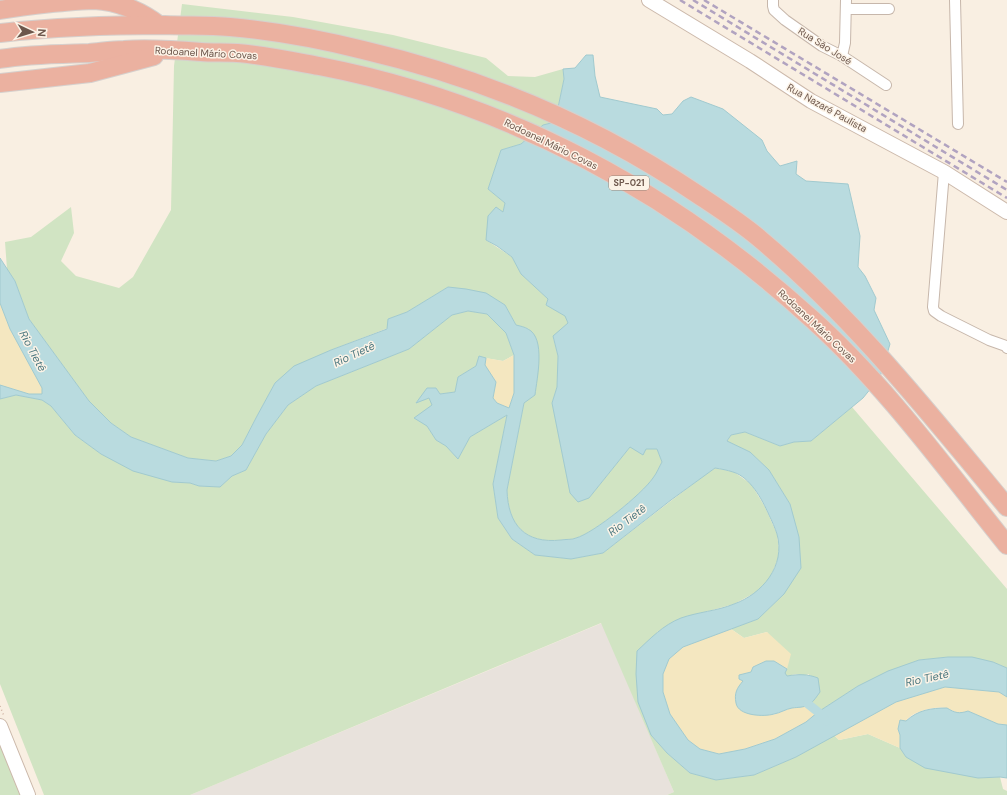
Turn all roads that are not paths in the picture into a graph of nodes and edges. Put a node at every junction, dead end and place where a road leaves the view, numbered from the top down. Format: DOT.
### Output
graph roads {
  1 [pos="649,0"];
  2 [pos="773,0"];
  3 [pos="955,0"];
  4 [pos="846,5"];
  5 [pos="889,9"];
  6 [pos="0,10"];
  7 [pos="159,25"];
  8 [pos="0,33"];
  9 [pos="167,50"];
  10 [pos="842,56"];
  11 [pos="0,59"];
  12 [pos="0,83"];
  13 [pos="886,85"];
  14 [pos="958,124"];
  15 [pos="944,172"];
  16 [pos="1007,212"];
  17 [pos="1007,344"];
  18 [pos="1007,507"];
  19 [pos="1007,545"];
  20 [pos="0,726"];
  21 [pos="28,795"];
  1 -- 15 [label="main road, Rua Nazaré Paulista"];
  2 -- 10 [label="street, Rua São José"];
  3 -- 14 [label="street"];
  4 -- 5 [label="street"];
  4 -- 10 [label="street"];
  6 -- 7 [label="highway"];
  7 -- 8 [label="highway, SP-021"];
  7 -- 18 [label="highway, SP-021"];
  9 -- 11 [label="highway, Rodoanel Mário Covas / SP-021"];
  9 -- 12 [label="highway"];
  9 -- 19 [label="highway, Rodoanel Mário Covas / SP-021"];
  10 -- 13 [label="street, Rua São José"];
  15 -- 16 [label="main road, Rua Nazaré Paulista"];
  15 -- 17 [label="street"];
  20 -- 21 [label="main road"];
}
